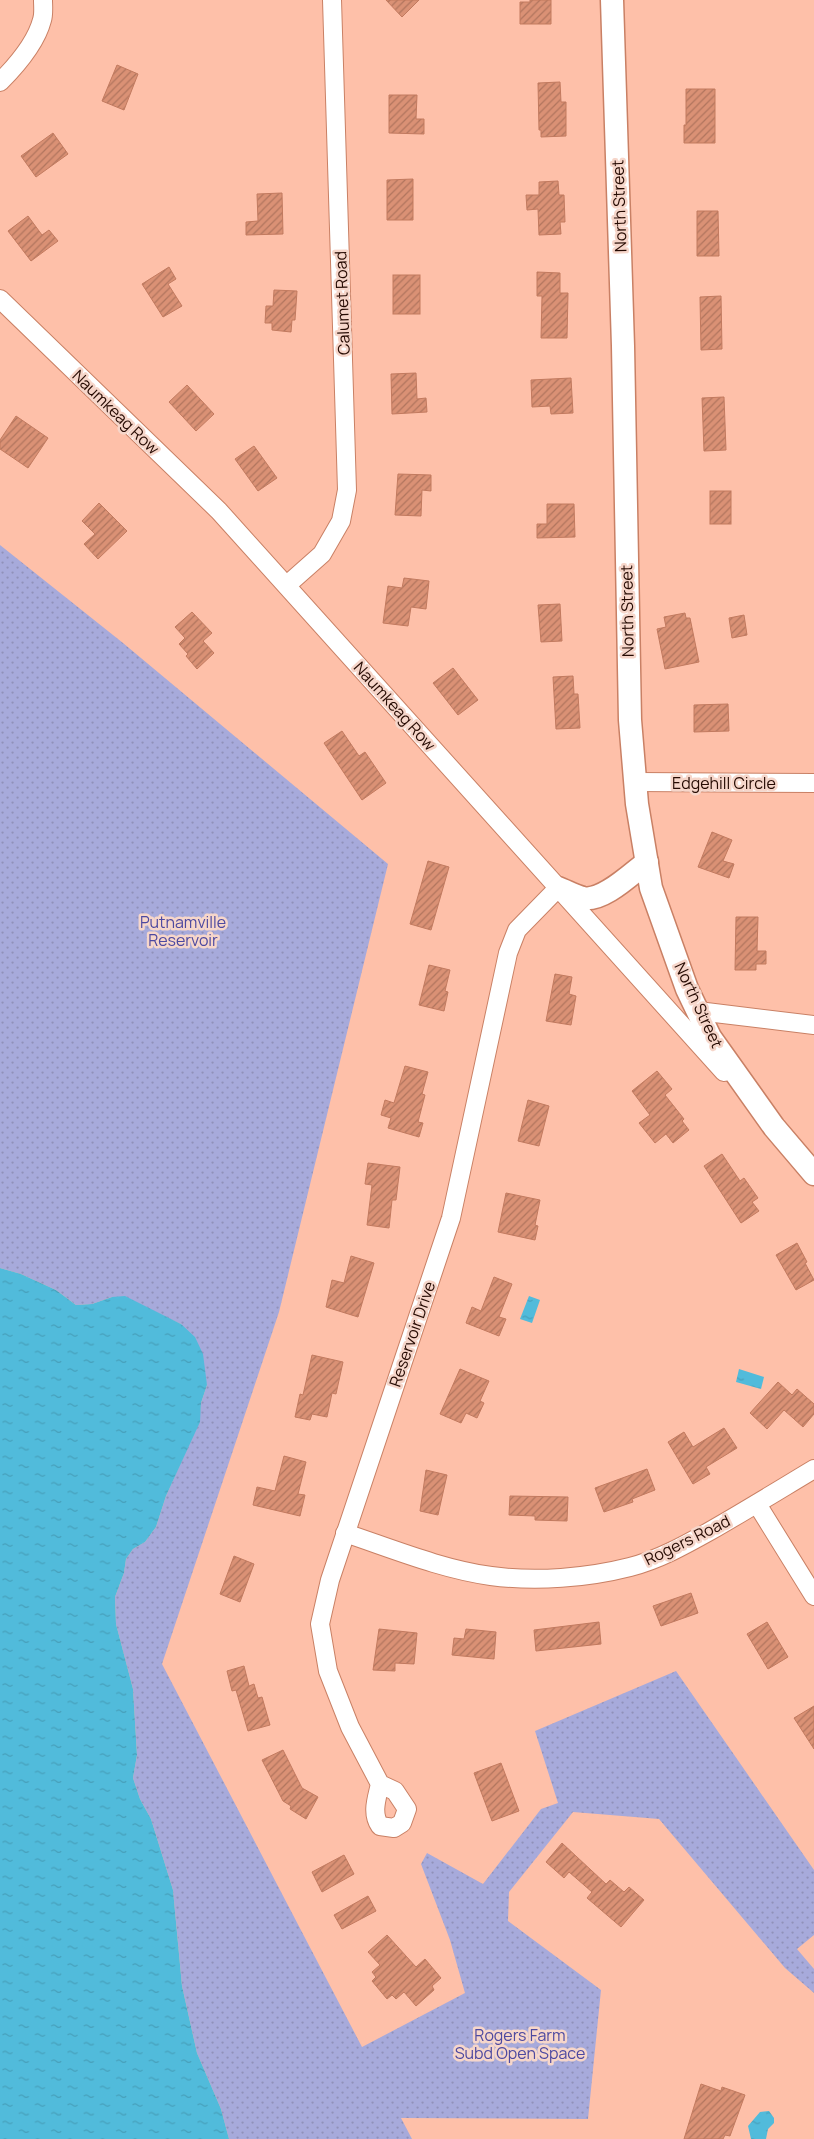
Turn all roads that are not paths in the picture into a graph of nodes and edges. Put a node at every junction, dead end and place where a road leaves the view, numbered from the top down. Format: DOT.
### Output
graph roads {
  1 [pos="43,0"];
  2 [pos="332,0"];
  3 [pos="612,0"];
  4 [pos="0,82"];
  5 [pos="0,298"];
  6 [pos="287,585"];
  7 [pos="635,782"];
  8 [pos="814,784"];
  9 [pos="647,862"];
  10 [pos="558,888"];
  11 [pos="698,1012"];
  12 [pos="814,1025"];
  13 [pos="774,1127"];
  14 [pos="814,1174"];
  15 [pos="814,1469"];
  16 [pos="757,1504"];
  17 [pos="345,1533"];
  18 [pos="814,1596"];
  19 [pos="380,1784"];
  1 -- 4 [label="street"];
  2 -- 6 [label="street, Calumet Road"];
  3 -- 7 [label="street, North Street"];
  5 -- 6 [label="street, Naumkeag Row"];
  6 -- 10 [label="street, Naumkeag Row"];
  7 -- 8 [label="street, Edgehill Circle"];
  7 -- 9 [label="street, North Street"];
  9 -- 10 [label="street"];
  9 -- 11 [label="street, North Street"];
  10 -- 13 [label="street, Naumkeag Row"];
  10 -- 17 [label="street, Reservoir Drive"];
  11 -- 12 [label="street"];
  11 -- 13 [label="street, North Street"];
  13 -- 14 [label="street, North Street"];
  15 -- 16 [label="street, Rogers Road"];
  16 -- 17 [label="street, Rogers Road"];
  16 -- 18 [label="street"];
  17 -- 19 [label="street, Reservoir Drive"];
}
